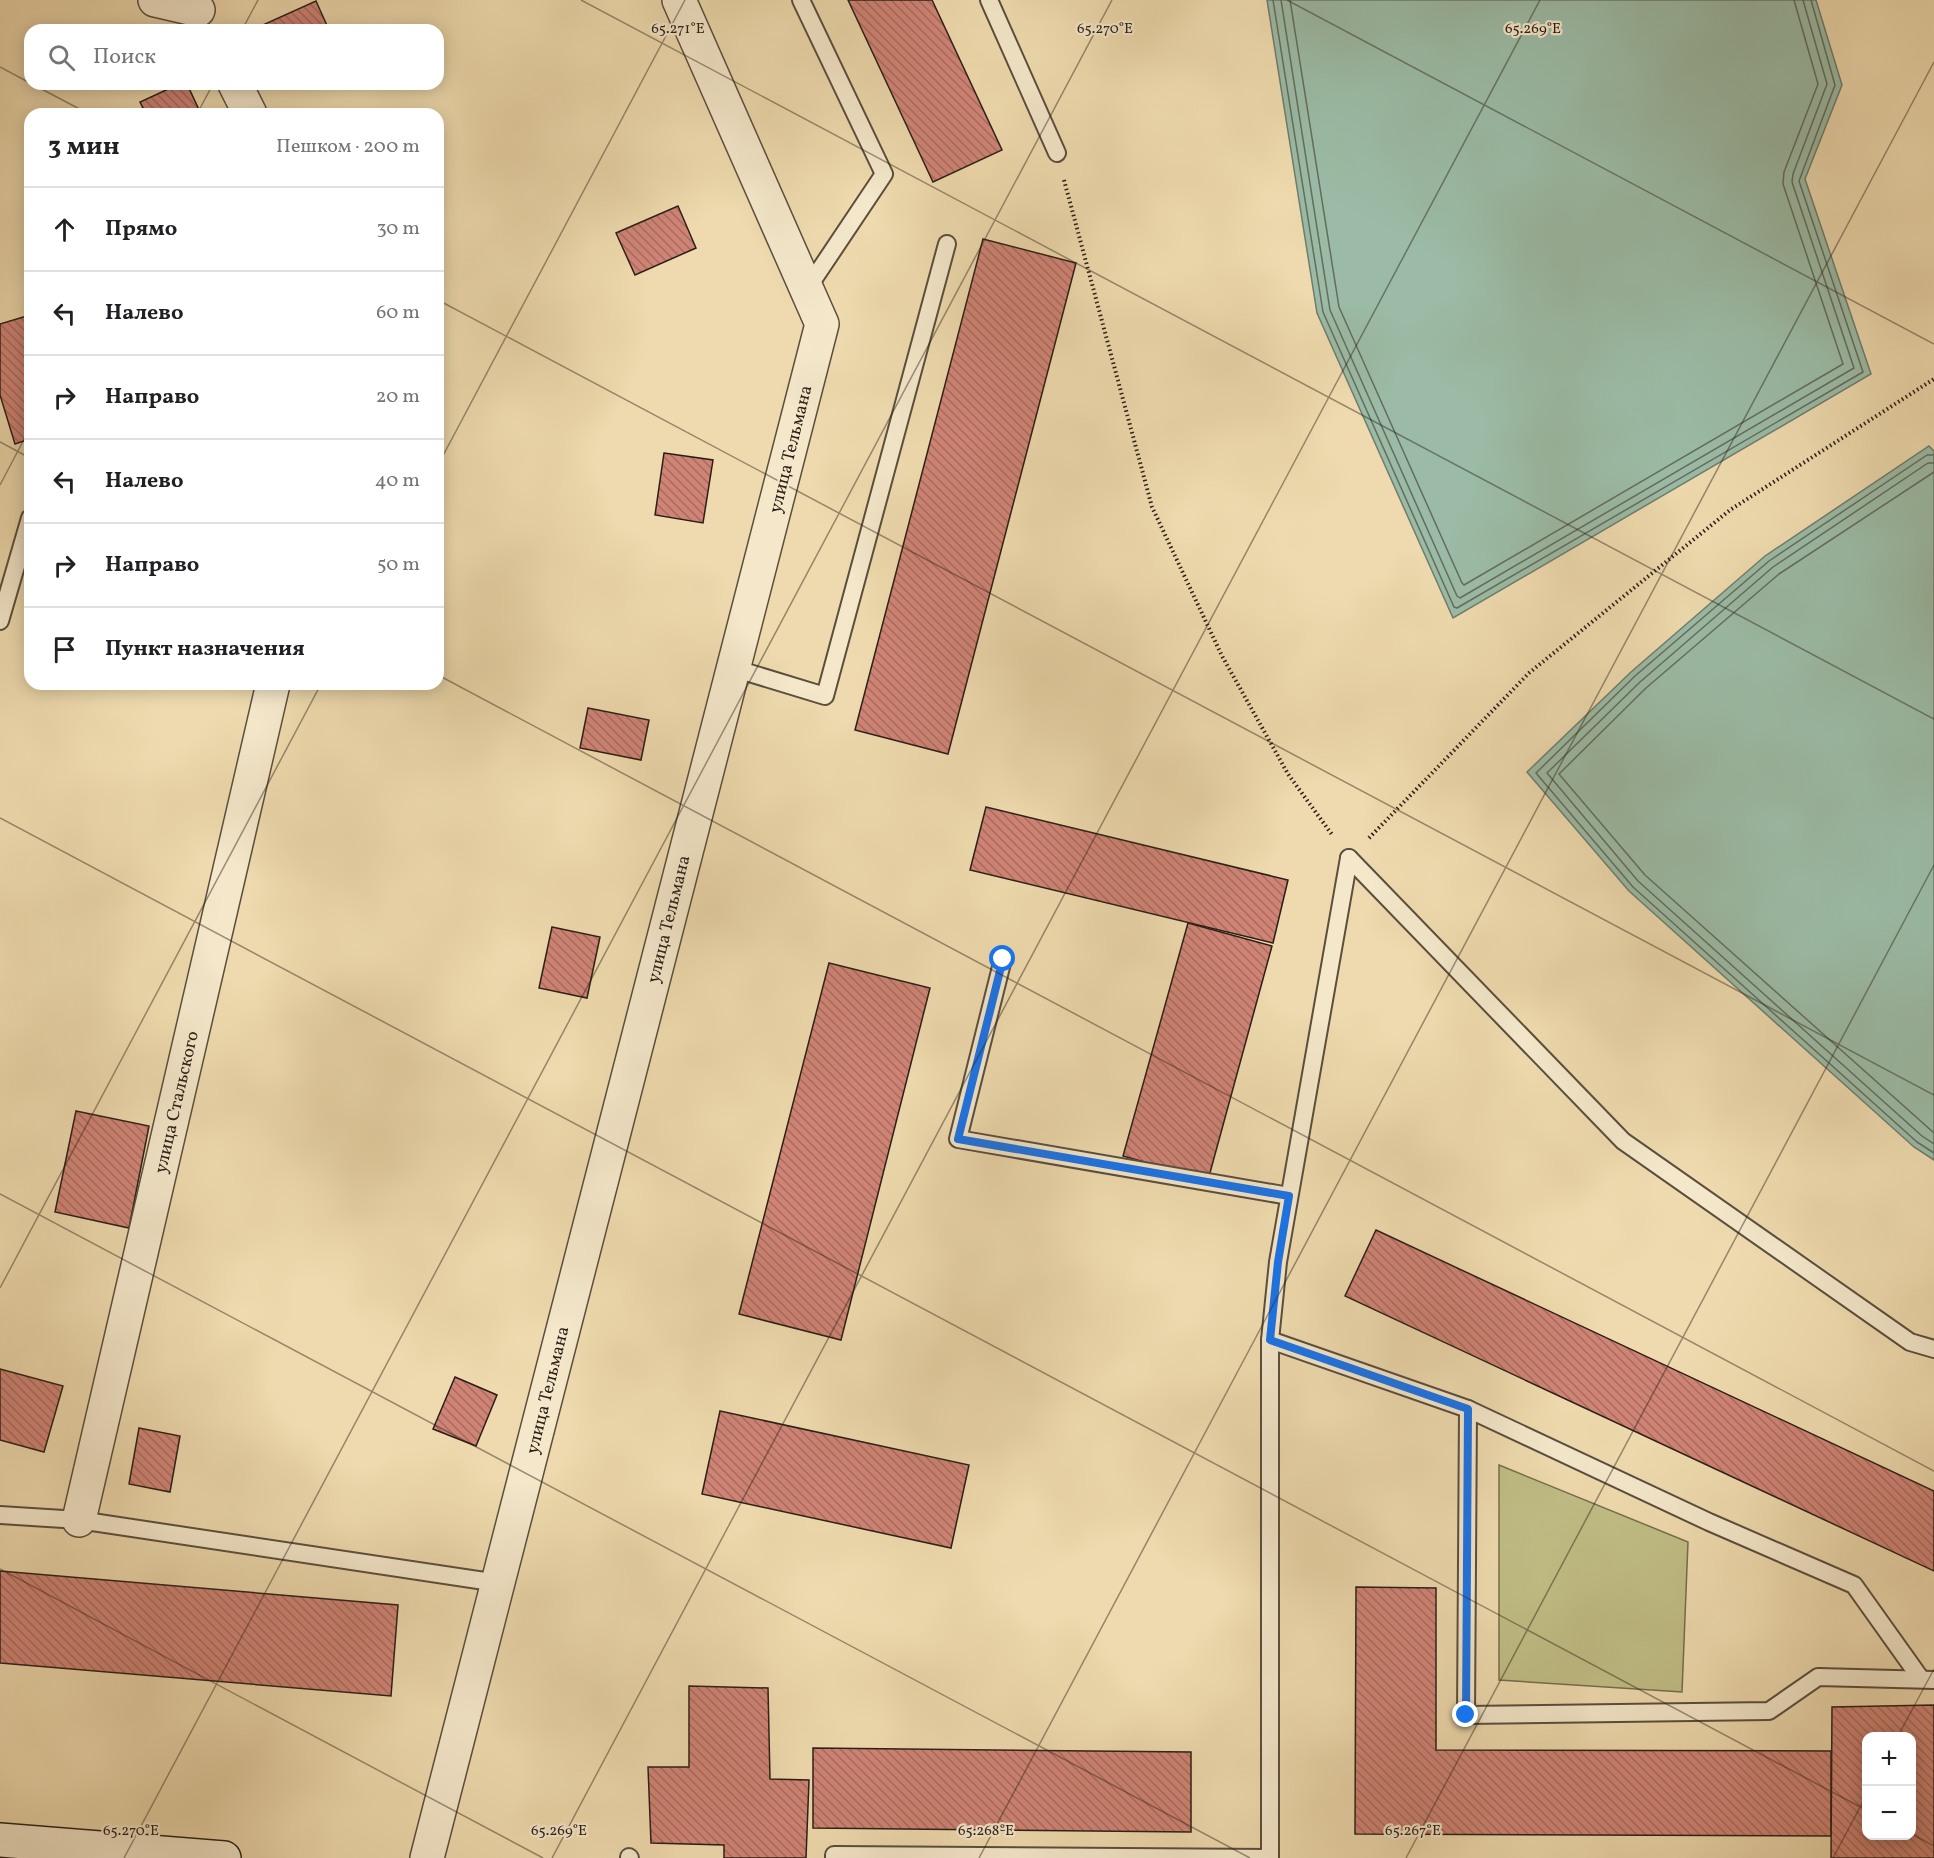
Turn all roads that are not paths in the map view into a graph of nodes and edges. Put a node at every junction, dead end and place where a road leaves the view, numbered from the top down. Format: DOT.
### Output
graph roads {
  1 [pos="155,0"];
  2 [pos="679,0"];
  3 [pos="801,0"];
  4 [pos="989,0"];
  5 [pos="208,13"];
  6 [pos="238,90"];
  7 [pos="247,108"];
  8 [pos="1057,153"];
  9 [pos="947,244"];
  10 [pos="807,289"];
  11 [pos="24,539"];
  12 [pos="0,621"];
  13 [pos="733,668"];
  14 [pos="272,690"];
  15 [pos="1003,959"];
  16 [pos="1289,1196"];
  17 [pos="1270,1340"];
  18 [pos="1934,1349"];
  19 [pos="1468,1409"];
  20 [pos="0,1515"];
  21 [pos="78,1520"];
  22 [pos="498,1583"];
  23 [pos="1927,1679"];
  24 [pos="0,1840"];
  25 [pos="224,1858"];
  26 [pos="427,1858"];
  27 [pos="834,1858"];
  28 [pos="1270,1858"];
  1 -- 5 [label="street"];
  2 -- 10 [label="street, улица Тельмана"];
  3 -- 10 [label="lane"];
  4 -- 8 [label="lane"];
  6 -- 7 [label="street"];
  9 -- 13 [label="lane"];
  10 -- 13 [label="street, улица Тельмана"];
  11 -- 12 [label="lane"];
  13 -- 22 [label="street, улица Тельмана"];
  14 -- 21 [label="street, улица Стальского"];
  15 -- 16 [label="lane"];
  16 -- 17 [label="lane"];
  16 -- 18 [label="lane"];
  17 -- 19 [label="lane"];
  17 -- 28 [label="lane"];
  19 -- 23 [label="lane"];
  19 -- 23 [label="lane"];
  20 -- 21 [label="lane"];
  21 -- 22 [label="lane"];
  22 -- 26 [label="street, улица Тельмана"];
  24 -- 25 [label="street"];
  27 -- 28 [label="lane"];
}
